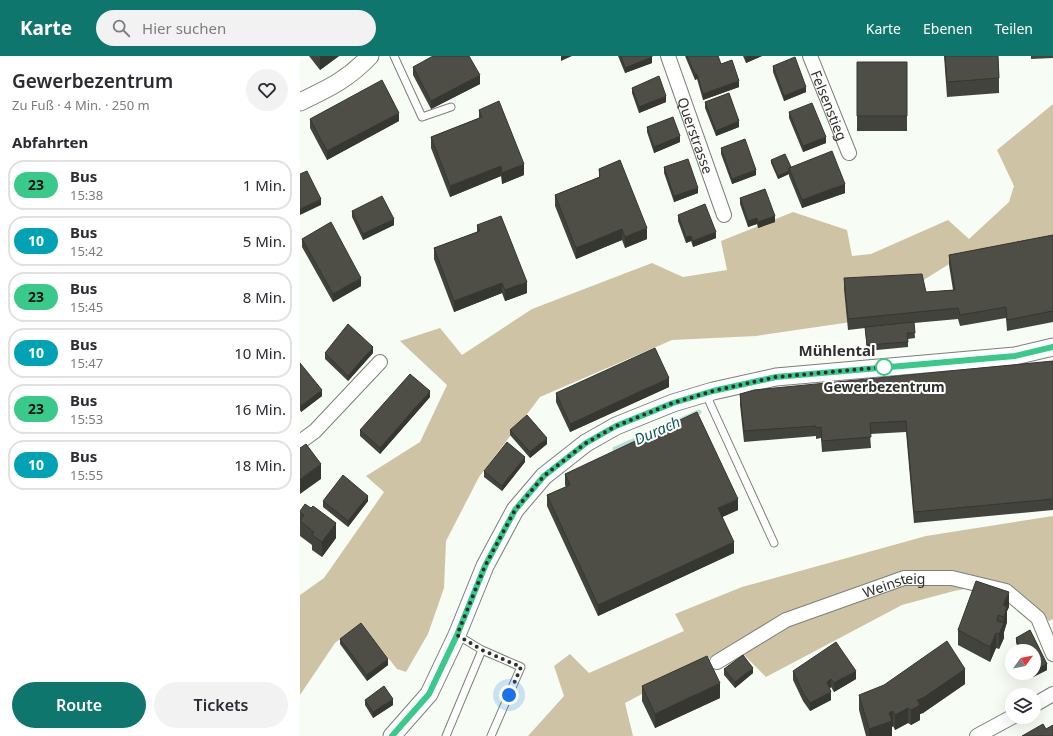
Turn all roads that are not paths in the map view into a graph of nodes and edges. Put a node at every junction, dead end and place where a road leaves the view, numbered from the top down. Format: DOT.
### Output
graph roads {
  1 [pos="370,56"];
  2 [pos="394,56"];
  3 [pos="668,56"];
  4 [pos="810,56"];
  5 [pos="300,102"];
  6 [pos="450,107"];
  7 [pos="849,154"];
  8 [pos="724,215"];
  9 [pos="1053,347"];
  10 [pos="380,362"];
  11 [pos="713,391"];
  12 [pos="300,442"];
  13 [pos="774,543"];
  14 [pos="457,635"];
  15 [pos="482,650"];
  16 [pos="1053,654"];
  17 [pos="717,662"];
  18 [pos="1053,694"];
  19 [pos="1041,701"];
  20 [pos="1005,721"];
  21 [pos="392,736"];
  22 [pos="446,736"];
  23 [pos="491,736"];
  24 [pos="977,736"];
  1 -- 5 [label="street"];
  2 -- 6 [label="lane"];
  3 -- 8 [label="street, Querstrasse"];
  4 -- 7 [label="street, Felsenstieg"];
  9 -- 11 [label="street"];
  10 -- 12 [label="street"];
  11 -- 13 [label="lane"];
  11 -- 14 [label="street"];
  14 -- 15 [label="lane"];
  14 -- 21 [label="street"];
  15 -- 22 [label="lane"];
  15 -- 23 [label="lane"];
  16 -- 17 [label="street, Weinsteig"];
  18 -- 19 [label="street"];
  20 -- 24 [label="street"];
}
